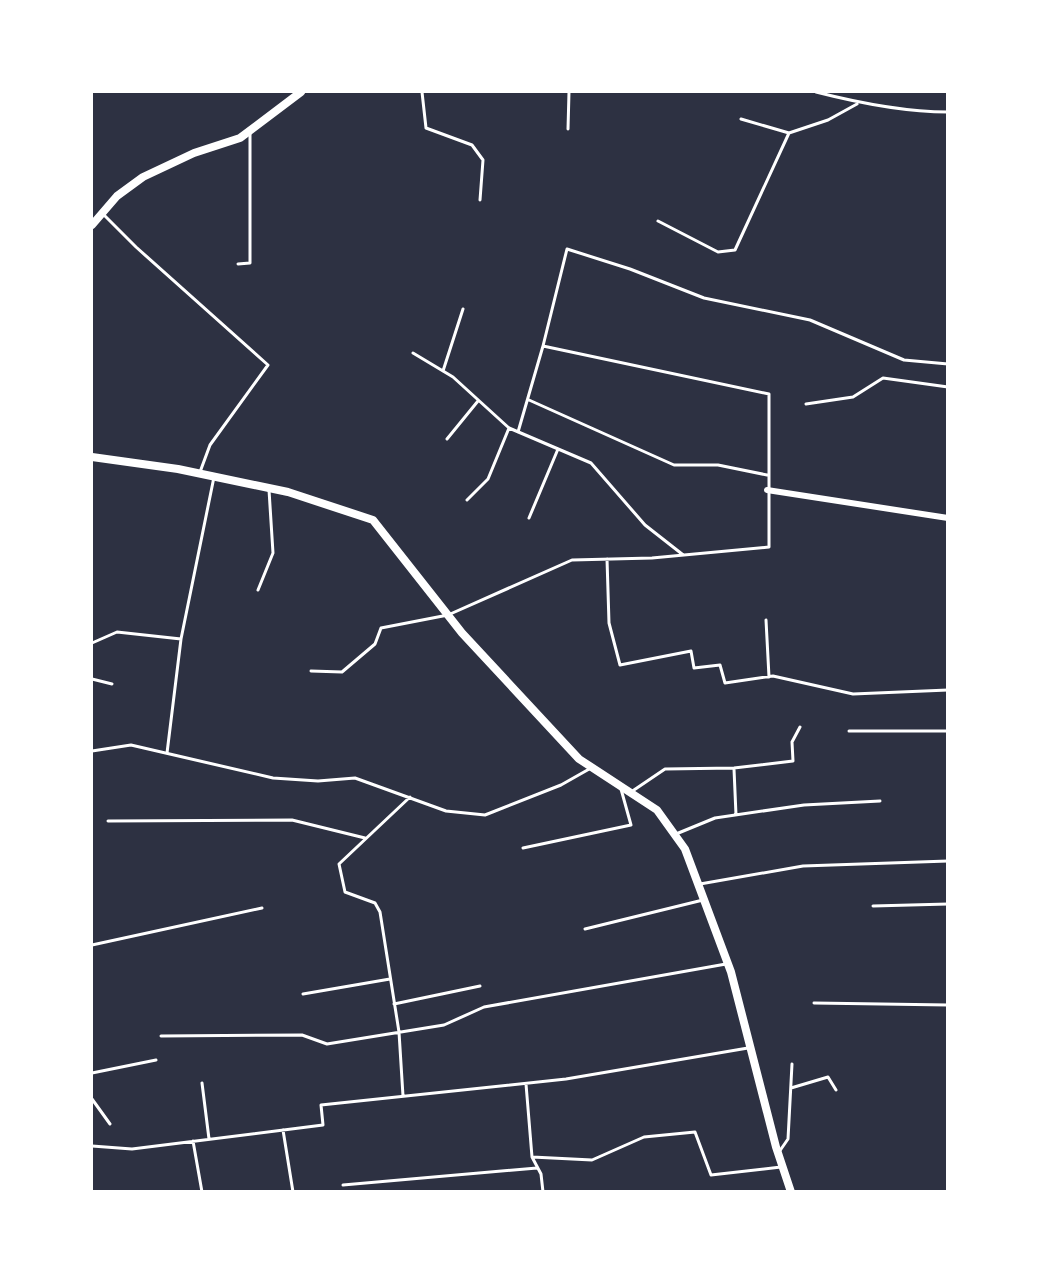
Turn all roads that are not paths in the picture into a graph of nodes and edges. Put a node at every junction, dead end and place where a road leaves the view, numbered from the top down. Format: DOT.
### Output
graph roads {
  1 [pos="301,92"];
  2 [pos="422,92"];
  3 [pos="569,92"];
  4 [pos="816,92"];
  5 [pos="858,103"];
  6 [pos="948,112"];
  7 [pos="741,119"];
  8 [pos="568,129"];
  9 [pos="250,130"];
  10 [pos="789,134"];
  11 [pos="480,200"];
  12 [pos="102,213"];
  13 [pos="658,221"];
  14 [pos="92,225"];
  15 [pos="238,264"];
  16 [pos="464,309"];
  17 [pos="543,346"];
  18 [pos="413,353"];
  19 [pos="948,364"];
  20 [pos="443,371"];
  21 [pos="948,387"];
  22 [pos="529,400"];
  23 [pos="478,401"];
  24 [pos="806,404"];
  25 [pos="509,428"];
  26 [pos="518,432"];
  27 [pos="447,440"];
  28 [pos="558,449"];
  29 [pos="92,457"];
  30 [pos="200,474"];
  31 [pos="766,475"];
  32 [pos="214,477"];
  33 [pos="269,488"];
  34 [pos="767,490"];
  35 [pos="466,500"];
  36 [pos="529,518"];
  37 [pos="948,518"];
  38 [pos="683,555"];
  39 [pos="608,559"];
  40 [pos="258,590"];
  41 [pos="448,615"];
  42 [pos="766,620"];
  43 [pos="181,639"];
  44 [pos="92,643"];
  45 [pos="311,671"];
  46 [pos="769,677"];
  47 [pos="92,679"];
  48 [pos="112,684"];
  49 [pos="948,690"];
  50 [pos="800,727"];
  51 [pos="849,731"];
  52 [pos="948,731"];
  53 [pos="92,751"];
  54 [pos="166,753"];
  55 [pos="592,768"];
  56 [pos="734,768"];
  57 [pos="621,787"];
  58 [pos="629,794"];
  59 [pos="410,797"];
  60 [pos="880,801"];
  61 [pos="736,815"];
  62 [pos="108,821"];
  63 [pos="674,834"];
  64 [pos="366,838"];
  65 [pos="523,848"];
  66 [pos="948,861"];
  67 [pos="698,884"];
  68 [pos="704,900"];
  69 [pos="948,904"];
  70 [pos="873,906"];
  71 [pos="262,908"];
  72 [pos="585,929"];
  73 [pos="92,945"];
  74 [pos="728,963"];
  75 [pos="391,979"];
  76 [pos="480,986"];
  77 [pos="303,994"];
  78 [pos="814,1003"];
  79 [pos="394,1004"];
  80 [pos="948,1005"];
  81 [pos="399,1032"];
  82 [pos="160,1036"];
  83 [pos="750,1047"];
  84 [pos="156,1060"];
  85 [pos="792,1064"];
  86 [pos="92,1073"];
  87 [pos="202,1083"];
  88 [pos="526,1084"];
  89 [pos="790,1088"];
  90 [pos="836,1090"];
  91 [pos="403,1096"];
  92 [pos="92,1099"];
  93 [pos="97,1107"];
  94 [pos="92,1108"];
  95 [pos="110,1124"];
  96 [pos="283,1130"];
  97 [pos="210,1139"];
  98 [pos="193,1141"];
  99 [pos="92,1146"];
  100 [pos="778,1154"];
  101 [pos="532,1157"];
  102 [pos="783,1167"];
  103 [pos="537,1168"];
  104 [pos="343,1185"];
  105 [pos="202,1191"];
  106 [pos="293,1191"];
  107 [pos="543,1191"];
  108 [pos="791,1191"];
  1 -- 9 [label="main road"];
  2 -- 11 [label="lane"];
  3 -- 8 [label="lane"];
  4 -- 5 [label="lane"];
  5 -- 6 [label="lane"];
  5 -- 10 [label="lane"];
  7 -- 10 [label="lane"];
  9 -- 12 [label="main road"];
  9 -- 15 [label="lane"];
  10 -- 13 [label="lane"];
  12 -- 14 [label="main road"];
  12 -- 30 [label="lane"];
  16 -- 20 [label="lane"];
  17 -- 19 [label="lane"];
  17 -- 22 [label="lane"];
  17 -- 31 [label="lane"];
  18 -- 20 [label="lane"];
  20 -- 23 [label="lane"];
  21 -- 24 [label="lane"];
  22 -- 26 [label="lane"];
  22 -- 31 [label="lane"];
  23 -- 25 [label="lane"];
  23 -- 27 [label="lane"];
  25 -- 26 [label="lane"];
  25 -- 35 [label="lane"];
  26 -- 28 [label="lane"];
  28 -- 36 [label="lane"];
  28 -- 38 [label="lane"];
  29 -- 30 [label="street"];
  30 -- 32 [label="street"];
  31 -- 34 [label="lane"];
  32 -- 33 [label="street"];
  32 -- 43 [label="lane"];
  33 -- 40 [label="lane"];
  33 -- 41 [label="street"];
  34 -- 37 [label="street"];
  34 -- 38 [label="lane"];
  38 -- 39 [label="lane"];
  39 -- 41 [label="lane"];
  39 -- 46 [label="lane"];
  41 -- 45 [label="lane"];
  41 -- 55 [label="street"];
  42 -- 46 [label="lane"];
  43 -- 44 [label="lane"];
  43 -- 54 [label="lane"];
  46 -- 49 [label="lane"];
  47 -- 48 [label="lane"];
  50 -- 56 [label="lane"];
  51 -- 52 [label="lane"];
  53 -- 54 [label="lane"];
  54 -- 59 [label="lane"];
  55 -- 57 [label="street"];
  55 -- 59 [label="lane"];
  56 -- 58 [label="lane"];
  56 -- 61 [label="lane"];
  57 -- 58 [label="street"];
  57 -- 65 [label="lane"];
  58 -- 63 [label="street"];
  59 -- 64 [label="lane"];
  60 -- 61 [label="lane"];
  61 -- 63 [label="lane"];
  62 -- 64 [label="lane"];
  63 -- 67 [label="street"];
  64 -- 75 [label="lane"];
  66 -- 67 [label="lane"];
  67 -- 68 [label="street"];
  68 -- 72 [label="lane"];
  68 -- 74 [label="street"];
  69 -- 70 [label="lane"];
  71 -- 73 [label="lane"];
  74 -- 81 [label="lane"];
  74 -- 83 [label="street"];
  75 -- 77 [label="lane"];
  75 -- 79 [label="lane"];
  76 -- 79 [label="lane"];
  78 -- 80 [label="lane"];
  79 -- 81 [label="lane"];
  81 -- 82 [label="lane"];
  81 -- 91 [label="lane"];
  83 -- 88 [label="lane"];
  83 -- 100 [label="street"];
  84 -- 86 [label="lane"];
  85 -- 89 [label="lane"];
  87 -- 97 [label="lane"];
  88 -- 91 [label="lane"];
  88 -- 101 [label="lane"];
  89 -- 90 [label="lane"];
  89 -- 100 [label="lane"];
  91 -- 96 [label="lane"];
  92 -- 93 [label="lane"];
  93 -- 94 [label="lane"];
  93 -- 95 [label="lane"];
  96 -- 97 [label="lane"];
  96 -- 106 [label="lane"];
  97 -- 98 [label="lane"];
  98 -- 99 [label="lane"];
  98 -- 105 [label="lane"];
  100 -- 102 [label="street"];
  101 -- 102 [label="lane"];
  101 -- 103 [label="lane"];
  102 -- 108 [label="street"];
  103 -- 104 [label="lane"];
  103 -- 107 [label="lane"];
}
